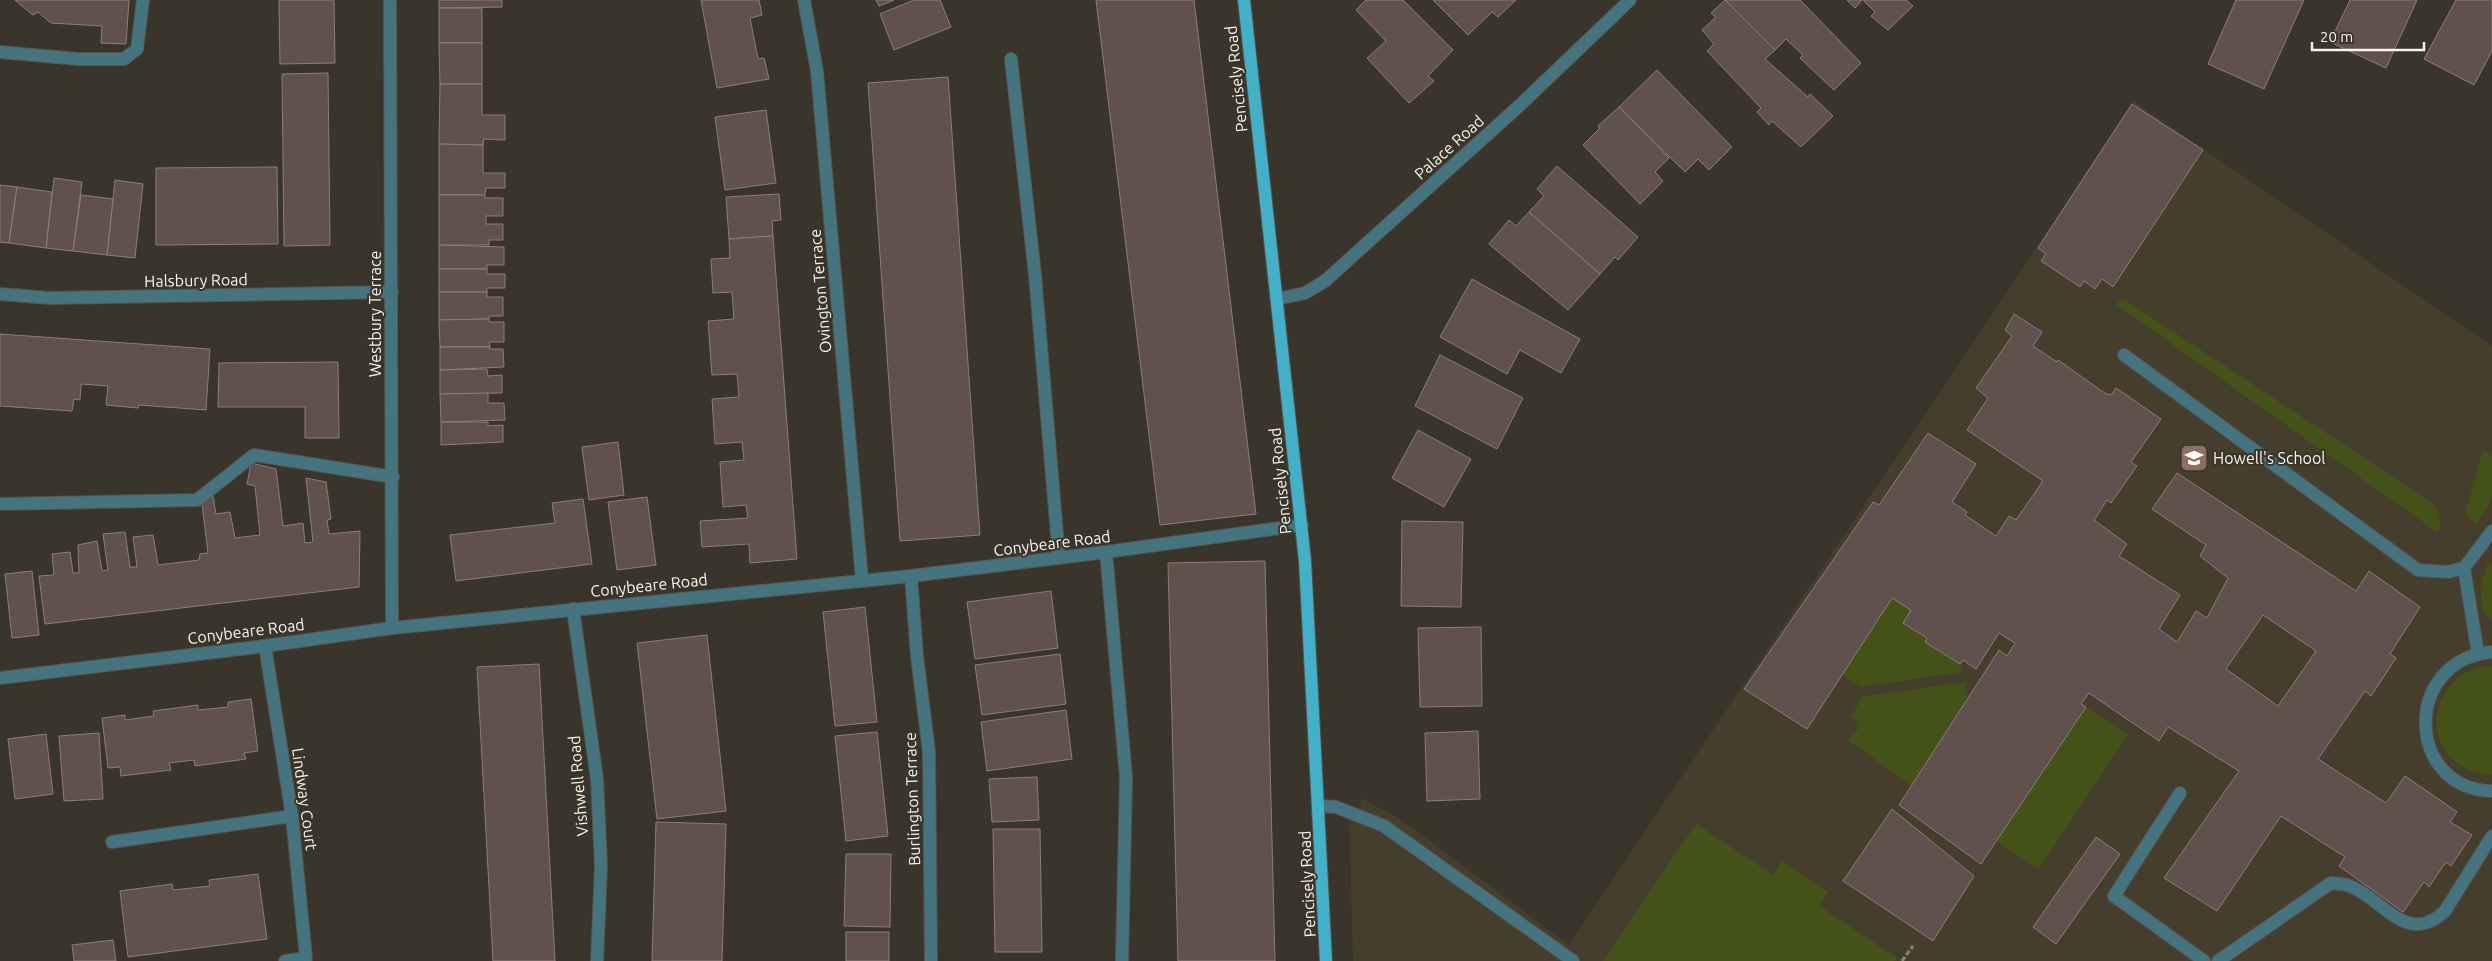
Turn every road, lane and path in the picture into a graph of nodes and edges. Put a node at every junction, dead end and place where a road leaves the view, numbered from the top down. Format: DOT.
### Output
graph roads {
  1 [pos="143,0"];
  2 [pos="390,0"];
  3 [pos="804,0"];
  4 [pos="1244,0"];
  5 [pos="1630,0"];
  6 [pos="0,52"];
  7 [pos="1011,59"];
  8 [pos="392,292"];
  9 [pos="0,294"];
  10 [pos="1278,298"];
  11 [pos="2124,355"];
  12 [pos="393,477"];
  13 [pos="0,504"];
  14 [pos="1302,525"];
  15 [pos="2492,530"];
  16 [pos="1106,552"];
  17 [pos="1059,558"];
  18 [pos="2464,568"];
  19 [pos="911,576"];
  20 [pos="862,580"];
  21 [pos="573,609"];
  22 [pos="392,628"];
  23 [pos="265,646"];
  24 [pos="2492,652"];
  25 [pos="2478,654"];
  26 [pos="0,678"];
  27 [pos="2492,791"];
  28 [pos="2180,793"];
  29 [pos="1319,806"];
  30 [pos="292,816"];
  31 [pos="2492,836"];
  32 [pos="112,842"];
  33 [pos="1913,946"];
  34 [pos="285,961"];
  35 [pos="597,961"];
  36 [pos="931,961"];
  37 [pos="1122,961"];
  38 [pos="1326,961"];
  39 [pos="1573,961"];
  40 [pos="1902,961"];
  41 [pos="2204,961"];
  42 [pos="2218,961"];
  1 -- 6 [label="street"];
  2 -- 8 [label="street, Westbury Terrace"];
  3 -- 20 [label="street, Ovington Terrace"];
  4 -- 10 [label="main road, Pencisely Road"];
  5 -- 10 [label="street, Palace Road"];
  7 -- 17 [label="street"];
  8 -- 9 [label="street, Halsbury Road"];
  8 -- 12 [label="street, Westbury Terrace"];
  10 -- 14 [label="main road, Pencisely Road"];
  11 -- 18 [label="street"];
  12 -- 13 [label="street"];
  12 -- 22 [label="street, Westbury Terrace"];
  14 -- 16 [label="street, Conybeare Road"];
  14 -- 29 [label="main road, Pencisely Road"];
  15 -- 18 [label="street"];
  16 -- 17 [label="street, Conybeare Road"];
  16 -- 37 [label="street"];
  17 -- 19 [label="street, Conybeare Road"];
  18 -- 25 [label="street"];
  19 -- 20 [label="street, Conybeare Road"];
  19 -- 36 [label="street, Burlington Terrace"];
  20 -- 21 [label="street, Conybeare Road"];
  21 -- 22 [label="street, Conybeare Road"];
  21 -- 35 [label="street, Vishwell Road"];
  22 -- 23 [label="street, Conybeare Road"];
  23 -- 26 [label="street, Conybeare Road"];
  23 -- 30 [label="street, Lindway Court"];
  24 -- 25 [label="street"];
  25 -- 27 [label="street"];
  28 -- 41 [label="street"];
  29 -- 38 [label="main road, Pencisely Road"];
  29 -- 39 [label="street"];
  30 -- 32 [label="street"];
  30 -- 34 [label="street, Lindway Court"];
  31 -- 42 [label="street"];
  33 -- 40 [label="path"];
}
